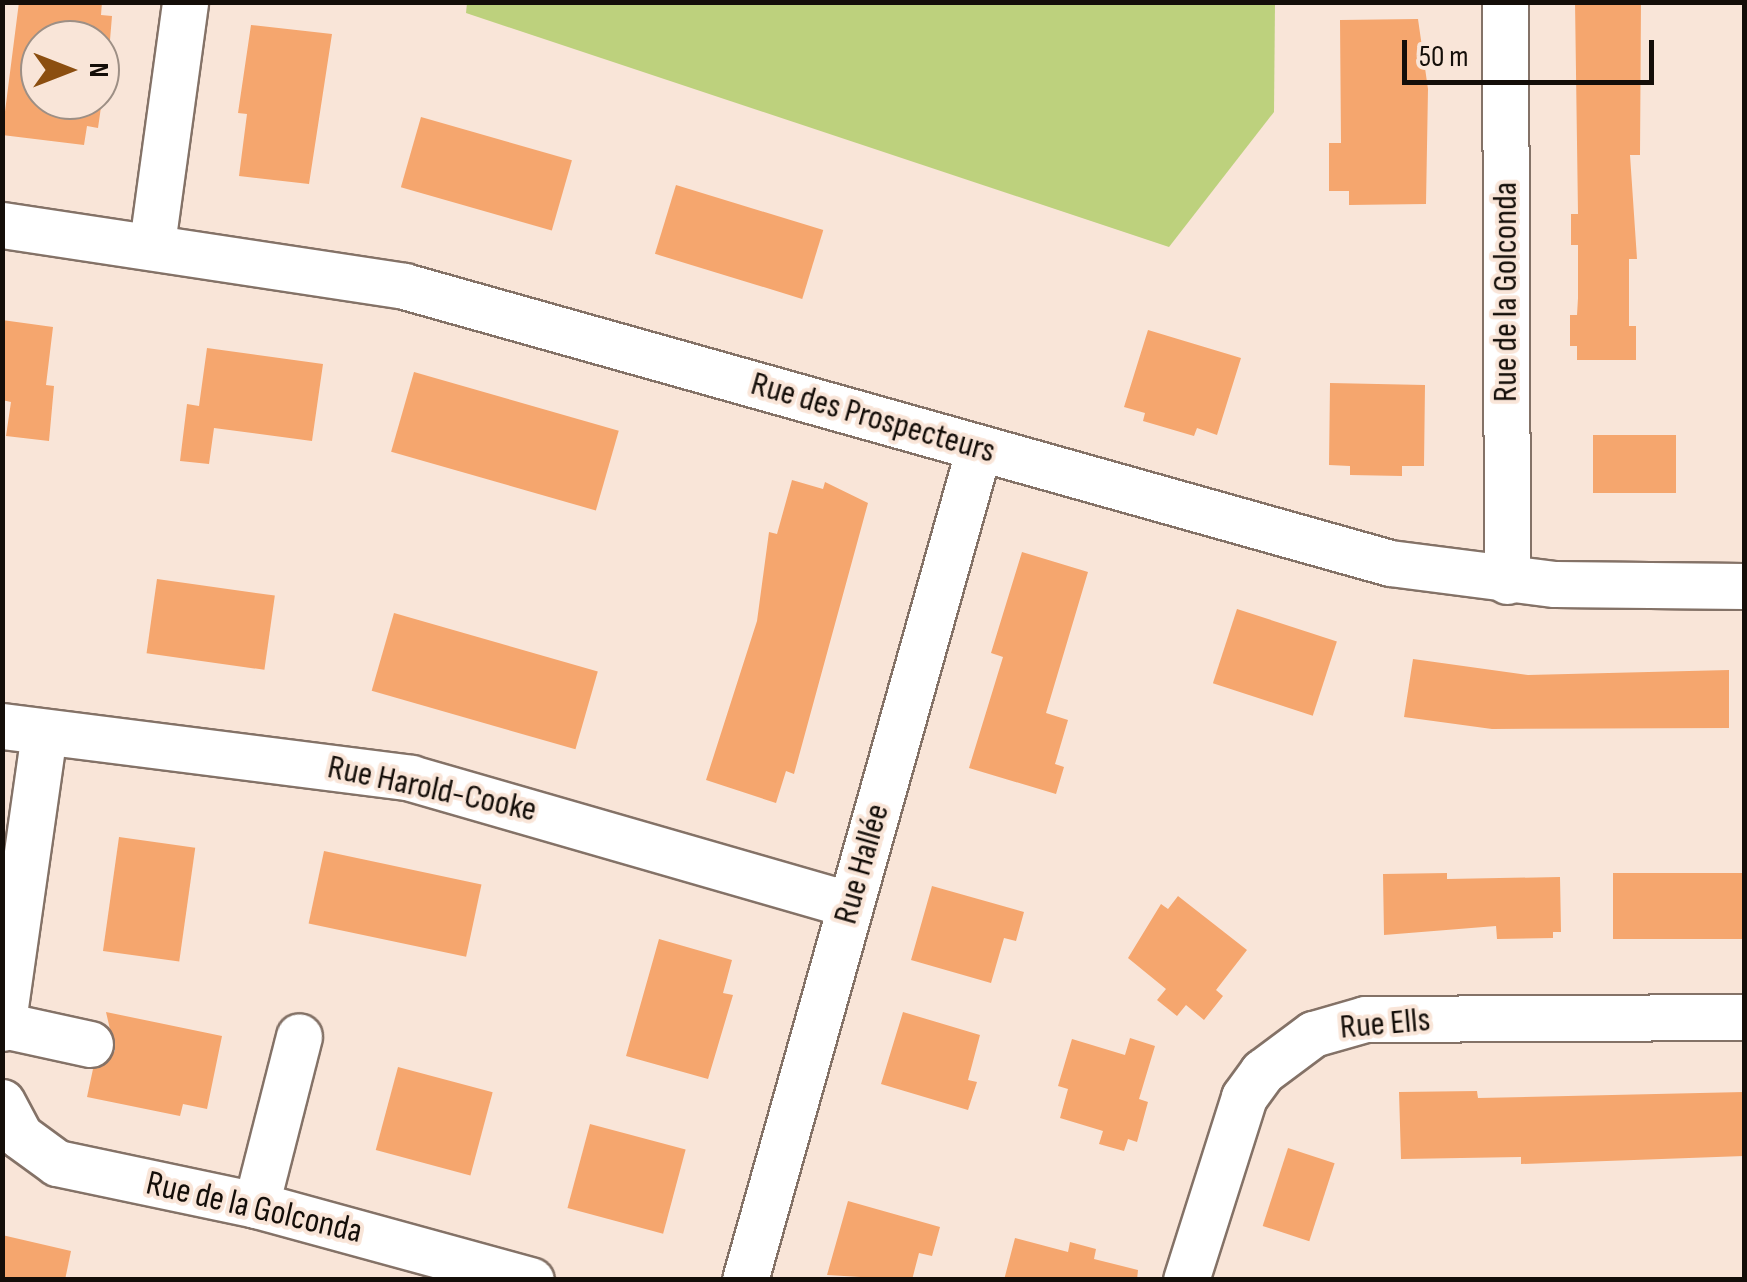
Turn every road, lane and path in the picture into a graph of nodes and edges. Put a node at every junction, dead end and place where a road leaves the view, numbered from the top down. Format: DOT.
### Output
graph roads {
  1 [pos="185,2"];
  2 [pos="1505,2"];
  3 [pos="2,225"];
  4 [pos="152,244"];
  5 [pos="979,448"];
  6 [pos="1507,581"];
  7 [pos="1744,586"];
  8 [pos="23,729"];
  9 [pos="850,905"];
  10 [pos="1744,1017"];
  11 [pos="3,1027"];
  12 [pos="300,1036"];
  13 [pos="90,1044"];
  14 [pos="2,1102"];
  15 [pos="256,1205"];
  16 [pos="532,1280"];
  17 [pos="745,1280"];
  18 [pos="1186,1280"];
  1 -- 4 [label="street"];
  2 -- 6 [label="street, Rue de la Golconda"];
  3 -- 4 [label="street, Rue des Prospecteurs"];
  4 -- 5 [label="street, Rue des Prospecteurs"];
  5 -- 6 [label="street, Rue des Prospecteurs"];
  5 -- 9 [label="street, Rue Hallée"];
  6 -- 7 [label="street, Rue des Prospecteurs"];
  8 -- 9 [label="street, Rue Harold-Cooke"];
  8 -- 11 [label="street"];
  9 -- 17 [label="street, Rue Hallée"];
  10 -- 18 [label="street, Rue Ells"];
  11 -- 13 [label="street"];
  12 -- 15 [label="street"];
  14 -- 15 [label="street, Rue de la Golconda"];
  15 -- 16 [label="street, Rue de la Golconda"];
}
